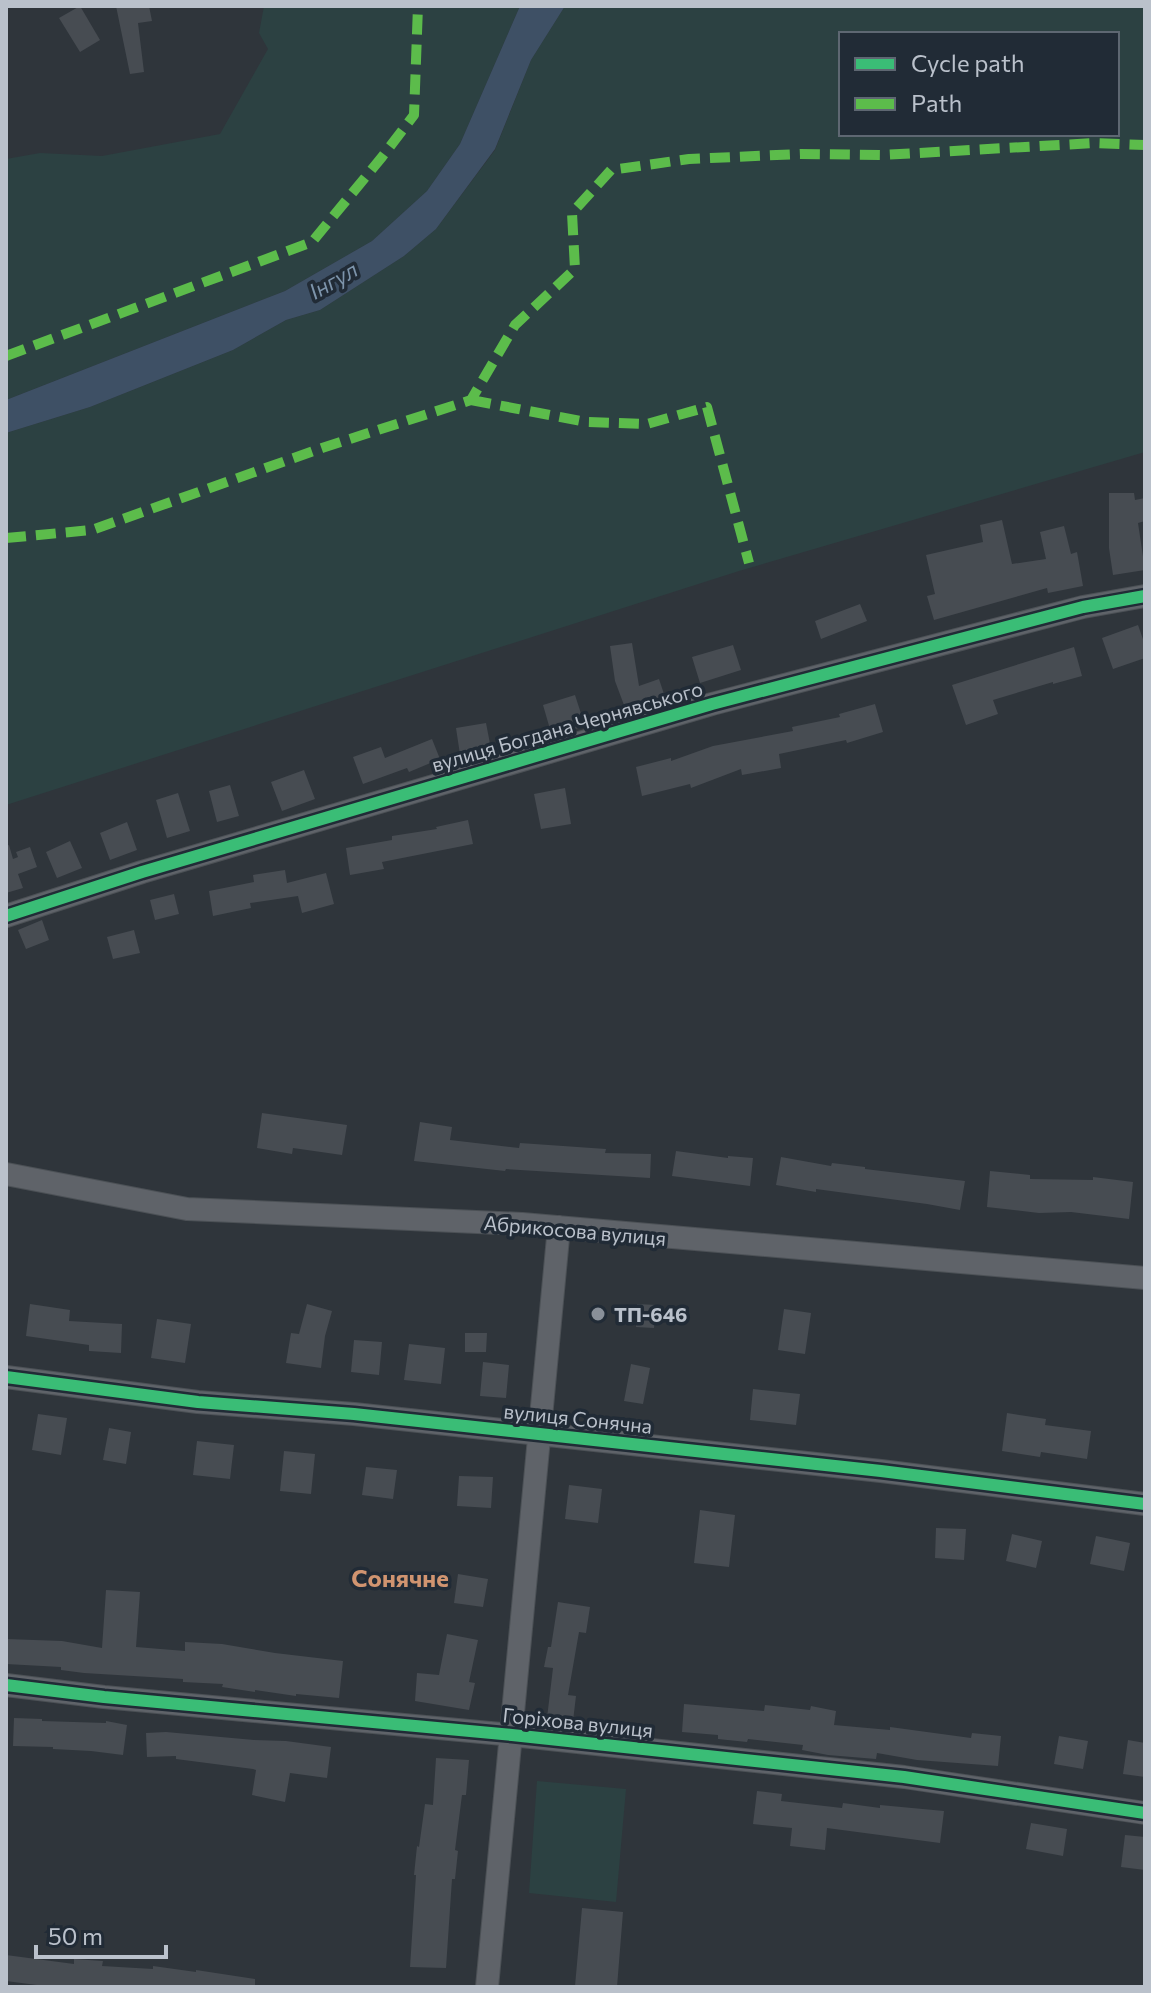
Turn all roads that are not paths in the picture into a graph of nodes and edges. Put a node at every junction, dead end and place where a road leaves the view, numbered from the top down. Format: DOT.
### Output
graph roads {
  1 [pos="1145,596"];
  2 [pos="6,916"];
  3 [pos="6,1174"];
  4 [pos="559,1227"];
  5 [pos="1145,1278"];
  6 [pos="6,1377"];
  7 [pos="540,1434"];
  8 [pos="1145,1504"];
  9 [pos="6,1685"];
  10 [pos="512,1735"];
  11 [pos="1145,1813"];
  12 [pos="487,1987"];
  1 -- 2 [label="street, вулиця Богдана Чернявського"];
  3 -- 4 [label="street, Абрикосова вулиця"];
  4 -- 5 [label="street, Абрикосова вулиця"];
  4 -- 7 [label="street"];
  6 -- 7 [label="street, вулиця Сонячна"];
  7 -- 8 [label="street, вулиця Сонячна"];
  7 -- 10 [label="street"];
  9 -- 10 [label="street, Горіхова вулиця"];
  10 -- 11 [label="street, Горіхова вулиця"];
  10 -- 12 [label="street"];
}
